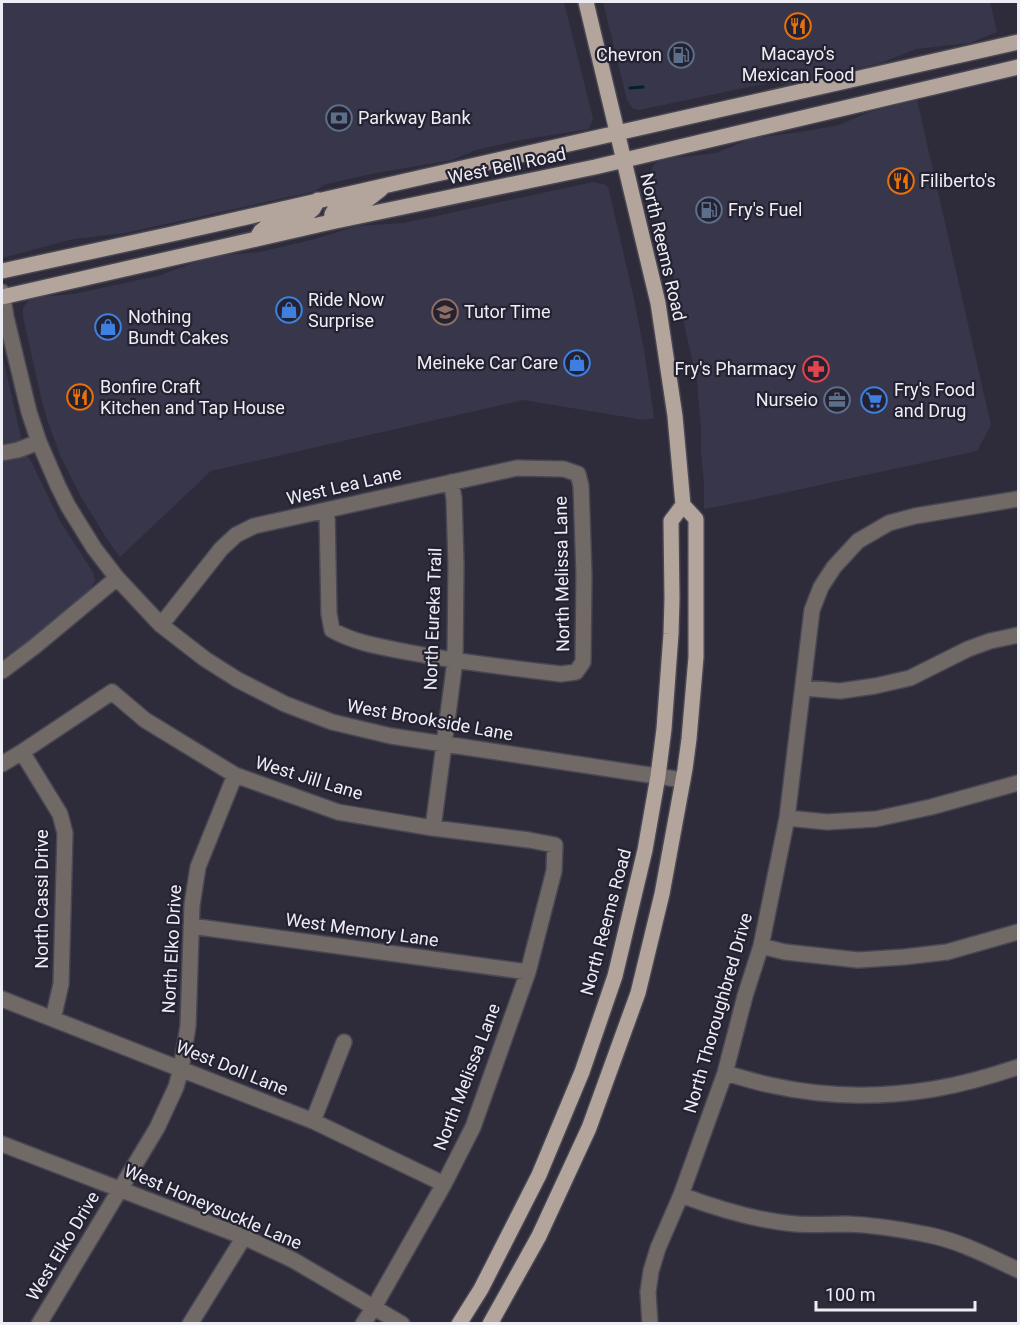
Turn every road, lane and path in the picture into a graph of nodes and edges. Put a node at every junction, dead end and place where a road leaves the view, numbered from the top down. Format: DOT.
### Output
graph roads {
  1 [pos="586,2"];
  2 [pos="1018,42"];
  3 [pos="901,68"];
  4 [pos="1018,68"];
  5 [pos="906,93"];
  6 [pos="618,132"];
  7 [pos="624,160"];
  8 [pos="386,185"];
  9 [pos="318,200"];
  10 [pos="331,222"];
  11 [pos="256,239"];
  12 [pos="2,271"];
  13 [pos="2,295"];
  14 [pos="39,442"];
  15 [pos="2,453"];
  16 [pos="578,474"];
  17 [pos="451,482"];
  18 [pos="1018,499"];
  19 [pos="683,505"];
  20 [pos="327,510"];
  21 [pos="117,578"];
  22 [pos="161,626"];
  23 [pos="1018,635"];
  24 [pos="455,661"];
  25 [pos="2,671"];
  26 [pos="804,688"];
  27 [pos="444,745"];
  28 [pos="22,752"];
  29 [pos="2,764"];
  30 [pos="235,775"];
  31 [pos="658,776"];
  32 [pos="683,780"];
  33 [pos="1018,783"];
  34 [pos="787,818"];
  35 [pos="433,828"];
  36 [pos="555,845"];
  37 [pos="191,926"];
  38 [pos="1018,932"];
  39 [pos="761,946"];
  40 [pos="528,972"];
  41 [pos="2,999"];
  42 [pos="53,1019"];
  43 [pos="344,1042"];
  44 [pos="1018,1067"];
  45 [pos="181,1069"];
  46 [pos="725,1072"];
  47 [pos="314,1122"];
  48 [pos="2,1144"];
  49 [pos="444,1184"];
  50 [pos="120,1189"];
  51 [pos="681,1195"];
  52 [pos="244,1237"];
  53 [pos="1018,1270"];
  54 [pos="374,1307"];
  55 [pos="39,1323"];
  56 [pos="190,1323"];
  57 [pos="363,1323"];
  58 [pos="402,1323"];
  59 [pos="459,1323"];
  60 [pos="490,1323"];
  61 [pos="650,1323"];
  1 -- 6 [label="main road, North Reems Road"];
  2 -- 3 [label="main road, West Bell Road"];
  3 -- 5 [label="main road"];
  3 -- 6 [label="main road, West Bell Road"];
  4 -- 5 [label="main road, West Bell Road"];
  5 -- 7 [label="main road, West Bell Road"];
  6 -- 7 [label="main road, North Reems Road"];
  6 -- 8 [label="main road, West Bell Road"];
  7 -- 10 [label="main road, West Bell Road"];
  7 -- 19 [label="main road, North Reems Road"];
  8 -- 9 [label="main road, West Bell Road"];
  8 -- 10 [label="main road"];
  9 -- 11 [label="main road"];
  9 -- 12 [label="main road, West Bell Road"];
  10 -- 11 [label="main road, West Bell Road"];
  11 -- 13 [label="main road, West Bell Road"];
  13 -- 14 [label="street, West Brookside Lane"];
  14 -- 15 [label="street"];
  14 -- 21 [label="street, West Brookside Lane"];
  16 -- 17 [label="street, West Lea Lane"];
  16 -- 24 [label="street, North Melissa Lane"];
  17 -- 20 [label="street, West Lea Lane"];
  17 -- 24 [label="street, North Eureka Trail"];
  18 -- 26 [label="street, North Thoroughbred Drive"];
  19 -- 31 [label="main road, North Reems Road"];
  19 -- 32 [label="main road, North Reems Road"];
  20 -- 22 [label="street, West Lea Lane"];
  20 -- 24 [label="street"];
  21 -- 22 [label="street, West Brookside Lane"];
  21 -- 25 [label="street"];
  22 -- 27 [label="street, West Brookside Lane"];
  23 -- 26 [label="street"];
  24 -- 27 [label="street, North Eureka Trail"];
  26 -- 34 [label="street, North Thoroughbred Drive"];
  27 -- 31 [label="street, West Brookside Lane"];
  27 -- 35 [label="street, North Eureka Trail"];
  28 -- 29 [label="street"];
  28 -- 30 [label="street, West Jill Lane"];
  28 -- 42 [label="street, North Cassi Drive"];
  30 -- 35 [label="street, West Jill Lane"];
  30 -- 37 [label="street, North Elko Drive"];
  31 -- 32 [label="street, West Brookside Lane"];
  31 -- 59 [label="main road, North Reems Road"];
  32 -- 60 [label="main road, North Reems Road"];
  33 -- 34 [label="street"];
  34 -- 39 [label="street, North Thoroughbred Drive"];
  35 -- 36 [label="street, West Jill Lane"];
  36 -- 40 [label="street, North Melissa Lane"];
  37 -- 40 [label="street, West Memory Lane"];
  37 -- 45 [label="street, North Elko Drive"];
  38 -- 39 [label="street"];
  39 -- 46 [label="street, North Thoroughbred Drive"];
  40 -- 49 [label="street, North Melissa Lane"];
  41 -- 42 [label="street, West Doll Lane"];
  42 -- 45 [label="street, West Doll Lane"];
  43 -- 47 [label="street"];
  44 -- 46 [label="street"];
  45 -- 47 [label="street, West Doll Lane"];
  45 -- 50 [label="street, North Elko Drive"];
  46 -- 51 [label="street, North Thoroughbred Drive"];
  47 -- 49 [label="street, West Doll Lane"];
  48 -- 50 [label="street, West Honeysuckle Lane"];
  49 -- 54 [label="street, North Melissa Lane"];
  50 -- 52 [label="street, West Honeysuckle Lane"];
  50 -- 55 [label="street, West Elko Drive"];
  51 -- 53 [label="street"];
  51 -- 61 [label="street, North Thoroughbred Drive"];
  52 -- 54 [label="street, West Honeysuckle Lane"];
  52 -- 56 [label="street"];
  54 -- 57 [label="street, North Melissa Lane"];
  54 -- 58 [label="street, West Honeysuckle Lane"];
}
